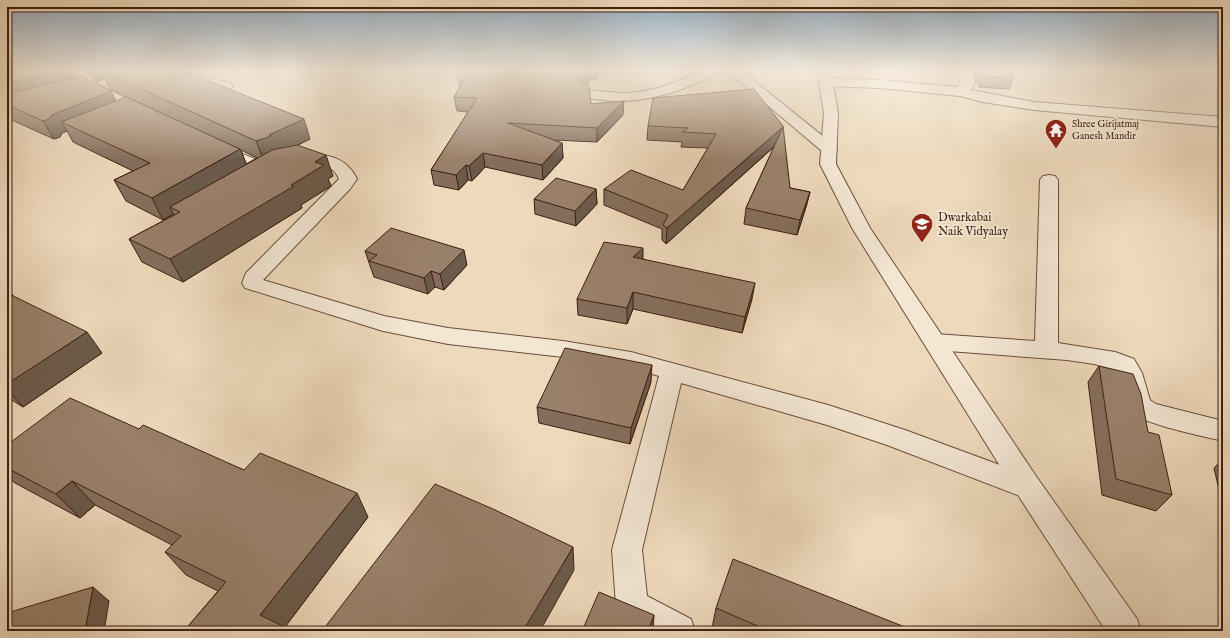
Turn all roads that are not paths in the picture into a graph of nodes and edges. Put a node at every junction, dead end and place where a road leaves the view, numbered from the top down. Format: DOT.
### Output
graph roads {
  1 [pos="119,101"];
  2 [pos="770,101"];
  3 [pos="829,101"];
  4 [pos="1001,101"];
  5 [pos="136,110"];
  6 [pos="116,118"];
  7 [pos="158,120"];
  8 [pos="1223,122"];
  9 [pos="201,140"];
  10 [pos="829,149"];
  11 [pos="276,165"];
  12 [pos="1049,180"];
  13 [pos="245,182"];
  14 [pos="935,342"];
  15 [pos="1046,350"];
  16 [pos="672,372"];
  17 [pos="1223,431"];
  18 [pos="1028,487"];
  19 [pos="679,631"];
  20 [pos="1125,631"];
  1 -- 5 [label="street"];
  2 -- 10 [label="street"];
  3 -- 10 [label="street"];
  4 -- 8 [label="street"];
  5 -- 6 [label="street"];
  5 -- 7 [label="street"];
  9 -- 11 [label="street"];
  10 -- 14 [label="street"];
  11 -- 13 [label="street"];
  11 -- 16 [label="street"];
  12 -- 15 [label="street"];
  14 -- 15 [label="street"];
  14 -- 18 [label="street"];
  15 -- 17 [label="street"];
  16 -- 18 [label="street"];
  16 -- 19 [label="street"];
  18 -- 20 [label="street"];
}
